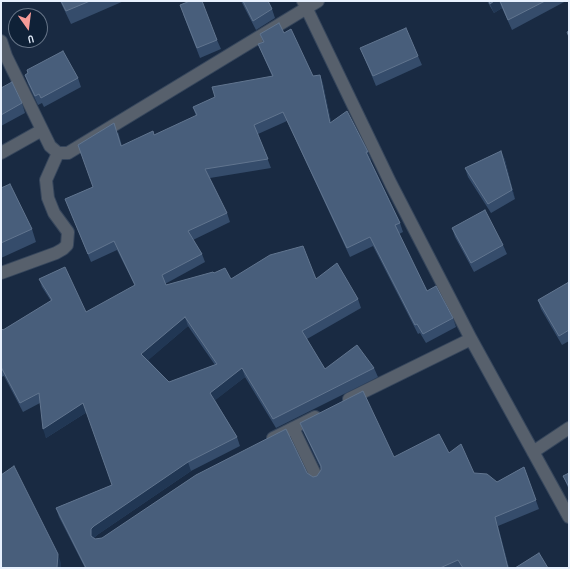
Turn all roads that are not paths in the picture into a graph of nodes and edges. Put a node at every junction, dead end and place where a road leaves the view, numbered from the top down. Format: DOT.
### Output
graph roads {
  1 [pos="318,1"];
  2 [pos="304,4"];
  3 [pos="1,41"];
  4 [pos="42,130"];
  5 [pos="1,153"];
  6 [pos="58,153"];
  7 [pos="1,274"];
  8 [pos="471,339"];
  9 [pos="293,428"];
  10 [pos="569,428"];
  11 [pos="265,442"];
  12 [pos="533,452"];
  13 [pos="317,478"];
  14 [pos="569,517"];
  1 -- 2 [label="street"];
  2 -- 6 [label="street"];
  2 -- 8 [label="street"];
  3 -- 4 [label="street"];
  4 -- 5 [label="street"];
  4 -- 6 [label="street"];
  6 -- 7 [label="street"];
  8 -- 9 [label="street"];
  8 -- 12 [label="street"];
  9 -- 11 [label="street"];
  9 -- 13 [label="street"];
  10 -- 12 [label="street"];
  12 -- 14 [label="street"];
}
